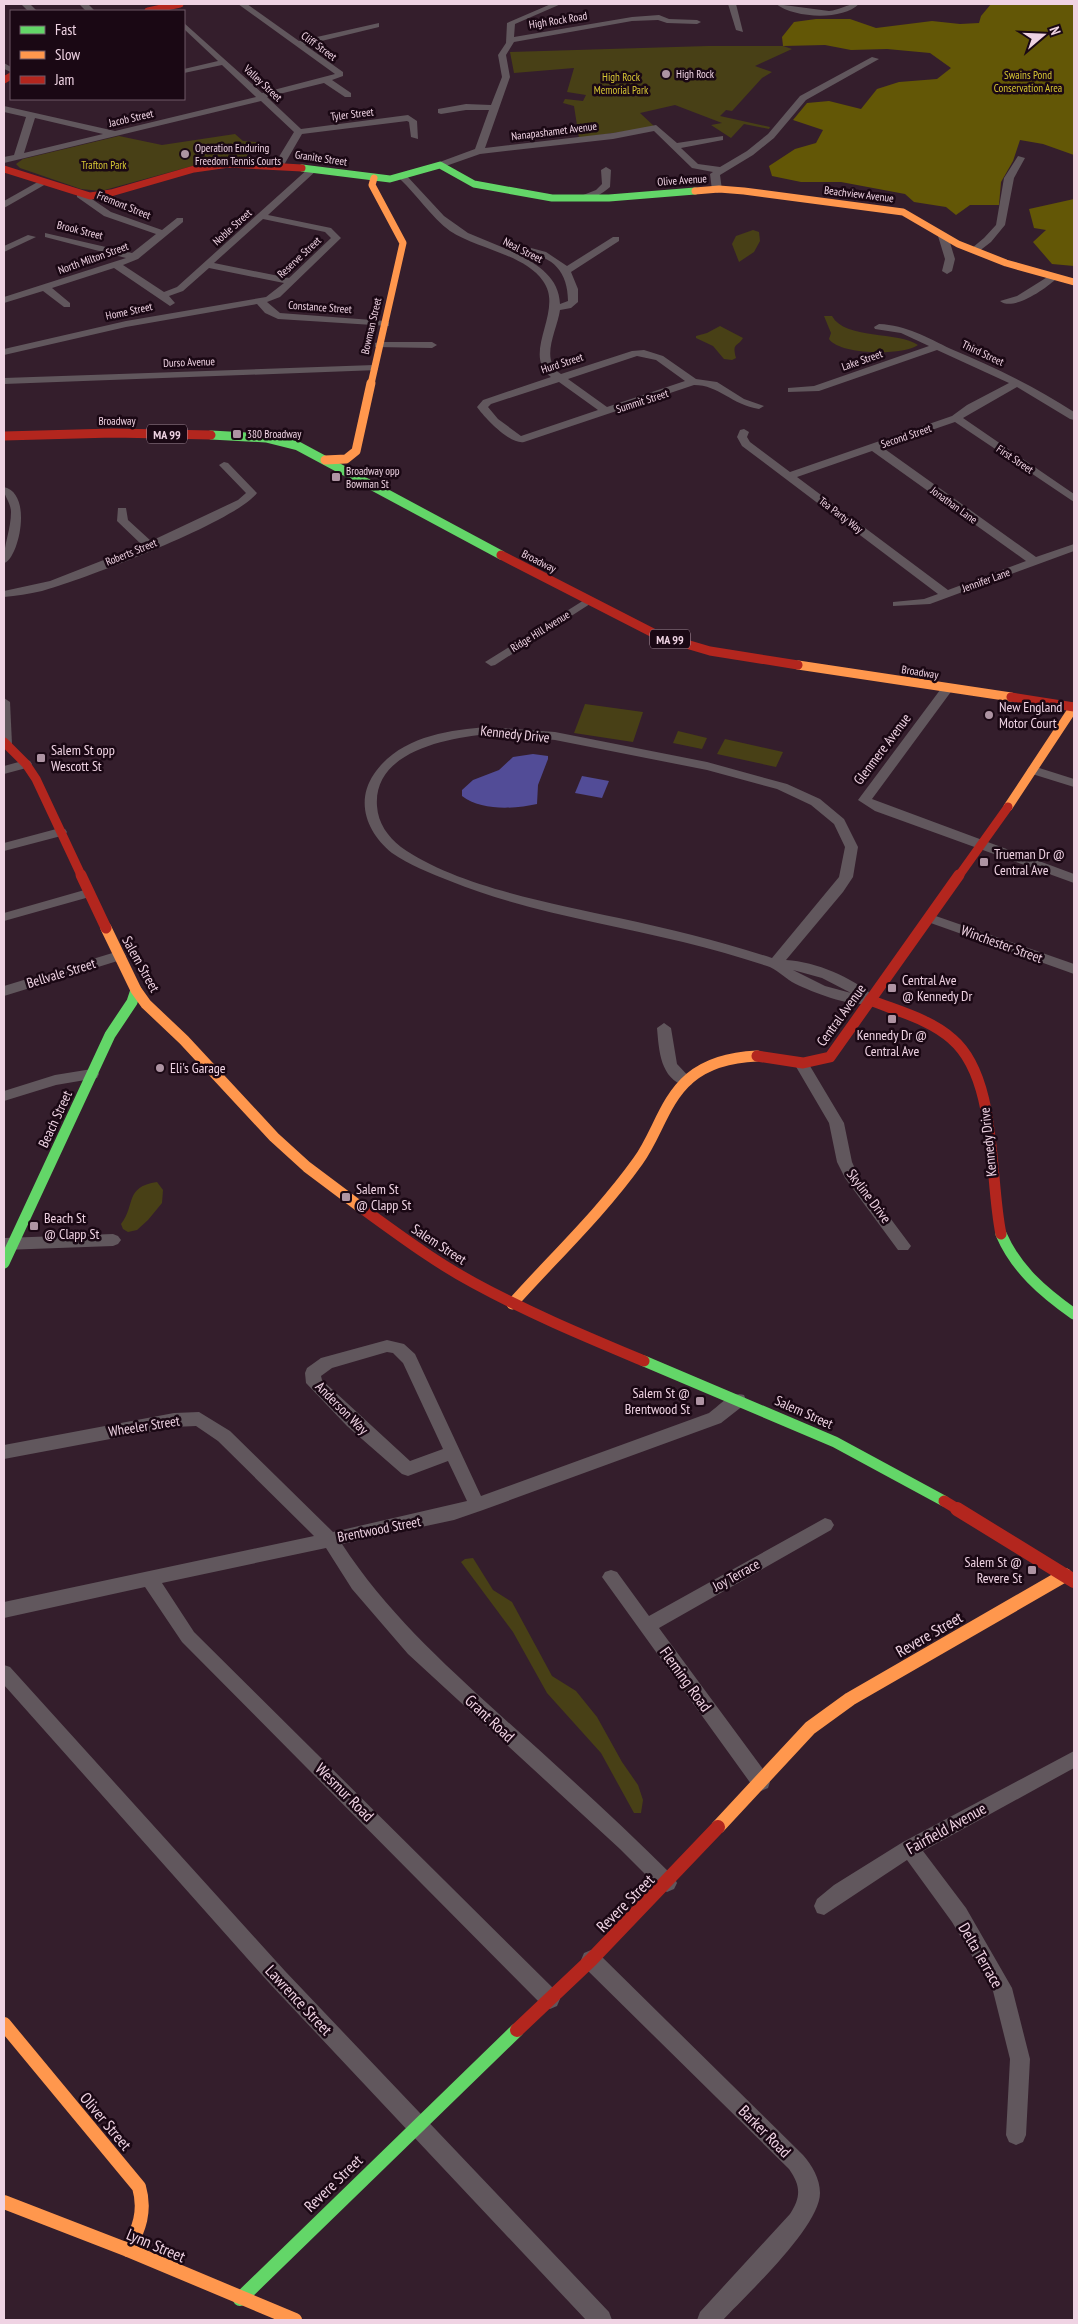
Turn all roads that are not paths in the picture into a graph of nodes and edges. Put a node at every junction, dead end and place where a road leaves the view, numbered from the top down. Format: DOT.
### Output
graph roads {
  1 [pos="242,4"];
  2 [pos="557,4"];
  3 [pos="732,4"];
  4 [pos="780,4"];
  5 [pos="855,4"];
  6 [pos="170,6"];
  7 [pos="152,10"];
  8 [pos="697,22"];
  9 [pos="376,25"];
  10 [pos="185,26"];
  11 [pos="740,30"];
  12 [pos="510,40"];
  13 [pos="298,44"];
  14 [pos="875,59"];
  15 [pos="224,62"];
  16 [pos="185,71"];
  17 [pos="326,80"];
  18 [pos="348,95"];
  19 [pos="261,97"];
  20 [pos="496,108"];
  21 [pos="4,109"];
  22 [pos="441,111"];
  23 [pos="31,116"];
  24 [pos="299,132"];
  25 [pos="114,133"];
  26 [pos="416,137"];
  27 [pos="720,138"];
  28 [pos="676,146"];
  29 [pos="479,151"];
  30 [pos="18,156"];
  31 [pos="1021,158"];
  32 [pos="4,160"];
  33 [pos="440,164"];
  34 [pos="279,165"];
  35 [pos="4,169"];
  36 [pos="312,170"];
  37 [pos="606,170"];
  38 [pos="719,170"];
  39 [pos="403,177"];
  40 [pos="374,178"];
  41 [pos="43,182"];
  42 [pos="717,190"];
  43 [pos="80,195"];
  44 [pos="582,199"];
  45 [pos="4,205"];
  46 [pos="260,216"];
  47 [pos="180,220"];
  48 [pos="163,233"];
  49 [pos="48,235"];
  50 [pos="943,236"];
  51 [pos="31,237"];
  52 [pos="616,239"];
  53 [pos="4,249"];
  54 [pos="975,250"];
  55 [pos="506,254"];
  56 [pos="136,256"];
  57 [pos="116,265"];
  58 [pos="207,265"];
  59 [pos="566,271"];
  60 [pos="947,271"];
  61 [pos="1052,278"];
  62 [pos="292,282"];
  63 [pos="1074,282"];
  64 [pos="45,287"];
  65 [pos="164,295"];
  66 [pos="4,300"];
  67 [pos="260,301"];
  68 [pos="1005,301"];
  69 [pos="67,305"];
  70 [pos="556,308"];
  71 [pos="178,314"];
  72 [pos="385,324"];
  73 [pos="879,327"];
  74 [pos="380,345"];
  75 [pos="432,346"];
  76 [pos="938,346"];
  77 [pos="4,352"];
  78 [pos="374,368"];
  79 [pos="559,377"];
  80 [pos="4,381"];
  81 [pos="694,382"];
  82 [pos="1017,384"];
  83 [pos="792,390"];
  84 [pos="759,406"];
  85 [pos="607,412"];
  86 [pos="1074,417"];
  87 [pos="956,418"];
  88 [pos="744,432"];
  89 [pos="4,436"];
  90 [pos="520,440"];
  91 [pos="874,447"];
  92 [pos="325,460"];
  93 [pos="224,465"];
  94 [pos="789,476"];
  95 [pos="4,490"];
  96 [pos="1074,499"];
  97 [pos="122,510"];
  98 [pos="149,545"];
  99 [pos="1074,547"];
  100 [pos="4,560"];
  101 [pos="1035,562"];
  102 [pos="4,594"];
  103 [pos="946,594"];
  104 [pos="589,600"];
  105 [pos="897,604"];
  106 [pos="490,662"];
  107 [pos="947,689"];
  108 [pos="4,702"];
  109 [pos="1074,707"];
  110 [pos="5,743"];
  111 [pos="26,764"];
  112 [pos="4,770"];
  113 [pos="1033,770"];
  114 [pos="1074,783"];
  115 [pos="60,832"];
  116 [pos="981,845"];
  117 [pos="4,848"];
  118 [pos="1074,879"];
  119 [pos="88,893"];
  120 [pos="4,917"];
  121 [pos="930,918"];
  122 [pos="119,956"];
  123 [pos="775,964"];
  124 [pos="1074,969"];
  125 [pos="136,990"];
  126 [pos="4,991"];
  127 [pos="870,1000"];
  128 [pos="664,1028"];
  129 [pos="802,1065"];
  130 [pos="92,1074"];
  131 [pos="686,1081"];
  132 [pos="4,1096"];
  133 [pos="113,1240"];
  134 [pos="8,1244"];
  135 [pos="903,1246"];
  136 [pos="4,1264"];
  137 [pos="512,1304"];
  138 [pos="1074,1314"];
  139 [pos="738,1400"];
  140 [pos="4,1452"];
  141 [pos="453,1452"];
  142 [pos="477,1505"];
  143 [pos="825,1525"];
  144 [pos="328,1539"];
  145 [pos="611,1576"];
  146 [pos="1070,1578"];
  147 [pos="149,1579"];
  148 [pos="4,1610"];
  149 [pos="646,1626"];
  150 [pos="4,1674"];
  151 [pos="1072,1765"];
  152 [pos="761,1782"];
  153 [pos="910,1848"];
  154 [pos="667,1883"];
  155 [pos="824,1906"];
  156 [pos="591,1960"];
  157 [pos="550,1999"];
  158 [pos="4,2024"];
  159 [pos="417,2125"];
  160 [pos="1016,2135"];
  161 [pos="4,2202"];
  162 [pos="128,2250"];
  163 [pos="240,2299"];
  164 [pos="295,2320"];
  165 [pos="601,2320"];
  166 [pos="708,2320"];
  1 -- 13 [label="street, Cliff Street"];
  2 -- 12 [label="street"];
  3 -- 11 [label="street"];
  4 -- 5 [label="street"];
  6 -- 7 [label="street"];
  8 -- 12 [label="street, High Rock Road"];
  9 -- 13 [label="street"];
  10 -- 15 [label="street, Valley Street"];
  12 -- 20 [label="street"];
  13 -- 17 [label="street, Cliff Street"];
  14 -- 38 [label="street, Olive Avenue"];
  15 -- 16 [label="street"];
  15 -- 19 [label="street, Valley Street"];
  17 -- 18 [label="street"];
  17 -- 19 [label="street, Cliff Street"];
  19 -- 24 [label="street, Valley Street"];
  19 -- 25 [label="street, Jacob Street"];
  20 -- 22 [label="street"];
  20 -- 29 [label="street"];
  21 -- 23 [label="street"];
  23 -- 25 [label="street"];
  23 -- 30 [label="street"];
  24 -- 26 [label="street, Tyler Street"];
  24 -- 34 [label="street"];
  25 -- 30 [label="street, Jacob Street"];
  27 -- 28 [label="street"];
  28 -- 29 [label="street, Nanapashamet Avenue"];
  28 -- 38 [label="street"];
  29 -- 33 [label="street, Nanapashamet Avenue"];
  30 -- 32 [label="street, Jacob Street"];
  31 -- 54 [label="street"];
  33 -- 39 [label="street, Granite Street"];
  33 -- 44 [label="street, Olive Avenue"];
  34 -- 36 [label="street, Granite Street"];
  34 -- 43 [label="street, Granite Street"];
  35 -- 41 [label="street, Granite Street"];
  36 -- 40 [label="street, Granite Street"];
  36 -- 46 [label="street, Noble Street"];
  37 -- 44 [label="street"];
  38 -- 42 [label="street, Olive Avenue"];
  39 -- 40 [label="street, Granite Street"];
  39 -- 55 [label="street, Neal Street"];
  40 -- 72 [label="street, Bowman Street"];
  41 -- 43 [label="street, Granite Street"];
  41 -- 45 [label="street"];
  42 -- 44 [label="street, Olive Avenue"];
  42 -- 50 [label="street, Beachview Avenue"];
  43 -- 48 [label="street, Fremont Street"];
  46 -- 58 [label="street, Noble Street"];
  46 -- 62 [label="street, Reserve Street"];
  47 -- 48 [label="street, North Milton Street"];
  48 -- 56 [label="street, North Milton Street"];
  49 -- 56 [label="street, Brook Street"];
  50 -- 54 [label="street, Beachview Avenue"];
  50 -- 60 [label="street"];
  51 -- 53 [label="street"];
  52 -- 59 [label="street"];
  54 -- 61 [label="street, Beachview Avenue"];
  55 -- 59 [label="street"];
  55 -- 70 [label="street, Neal Street"];
  56 -- 57 [label="street, North Milton Street"];
  57 -- 64 [label="street, North Milton Street"];
  57 -- 65 [label="street"];
  58 -- 62 [label="street"];
  58 -- 65 [label="street, Noble Street"];
  59 -- 70 [label="street"];
  61 -- 63 [label="street, Beachview Avenue"];
  61 -- 68 [label="street"];
  62 -- 67 [label="street, Reserve Street"];
  64 -- 66 [label="street, North Milton Street"];
  64 -- 69 [label="street"];
  65 -- 71 [label="street"];
  67 -- 71 [label="street, Home Street"];
  67 -- 72 [label="street, Constance Street"];
  70 -- 79 [label="street, Neal Street"];
  71 -- 77 [label="street, Home Street"];
  72 -- 74 [label="street, Bowman Street"];
  73 -- 76 [label="street, Third Street"];
  74 -- 75 [label="street"];
  74 -- 78 [label="street, Bowman Street"];
  76 -- 82 [label="street, Third Street"];
  76 -- 83 [label="street, Lake Street"];
  78 -- 80 [label="street, Durso Avenue"];
  78 -- 92 [label="street, Bowman Street"];
  79 -- 81 [label="street, Hurd Street"];
  79 -- 85 [label="street, Neal Street"];
  79 -- 90 [label="street, Hurd Street"];
  81 -- 84 [label="street, Summit Street"];
  81 -- 85 [label="street, Summit Street"];
  82 -- 86 [label="street, Third Street"];
  82 -- 87 [label="street, Second Street"];
  85 -- 90 [label="street, Summit Street"];
  87 -- 91 [label="street, Second Street"];
  87 -- 96 [label="street, First Street"];
  88 -- 94 [label="street, Tea Party Way"];
  89 -- 92 [label="street, Broadway / MA 99"];
  91 -- 94 [label="street, Second Street"];
  91 -- 101 [label="street, Jonathan Lane"];
  92 -- 104 [label="street, Broadway / MA 99"];
  93 -- 98 [label="street, Roberts Street"];
  94 -- 103 [label="street, Tea Party Way"];
  95 -- 100 [label="street"];
  97 -- 98 [label="street"];
  98 -- 102 [label="street, Roberts Street"];
  99 -- 101 [label="street, Jennifer Lane"];
  101 -- 103 [label="street, Jennifer Lane"];
  103 -- 105 [label="street, Jennifer Lane"];
  104 -- 106 [label="street, Ridge Hill Avenue"];
  104 -- 107 [label="street, Broadway / MA 99"];
  107 -- 109 [label="street, Broadway / MA 99"];
  107 -- 116 [label="street, Glenmere Avenue"];
  108 -- 110 [label="street, Salem Street"];
  109 -- 113 [label="street, Central Avenue"];
  110 -- 111 [label="street, Salem Street"];
  111 -- 112 [label="street"];
  111 -- 115 [label="street, Salem Street"];
  113 -- 114 [label="street"];
  113 -- 116 [label="street, Central Avenue"];
  115 -- 117 [label="street"];
  115 -- 119 [label="street, Salem Street"];
  116 -- 118 [label="street"];
  116 -- 121 [label="street, Central Avenue"];
  119 -- 120 [label="street"];
  119 -- 122 [label="street, Salem Street"];
  121 -- 124 [label="street, Winchester Street"];
  121 -- 127 [label="street, Central Avenue"];
  122 -- 125 [label="street, Salem Street"];
  122 -- 126 [label="street, Bellvale Street"];
  123 -- 123 [label="street, Kennedy Drive"];
  123 -- 127 [label="street, Kennedy Drive"];
  125 -- 130 [label="street, Beach Street"];
  125 -- 137 [label="street, Salem Street"];
  127 -- 129 [label="street, Central Avenue"];
  127 -- 138 [label="street, Kennedy Drive"];
  128 -- 131 [label="street"];
  129 -- 131 [label="street, Central Avenue"];
  129 -- 135 [label="street, Skyline Drive"];
  130 -- 132 [label="street"];
  130 -- 134 [label="street, Beach Street"];
  131 -- 137 [label="street, Central Avenue"];
  133 -- 134 [label="street"];
  134 -- 136 [label="street, Beach Street"];
  137 -- 139 [label="street, Salem Street"];
  139 -- 142 [label="street, Brentwood Street"];
  139 -- 146 [label="street, Salem Street"];
  140 -- 144 [label="street, Wheeler Street"];
  141 -- 141 [label="street, Anderson Way"];
  141 -- 142 [label="street, Anderson Way"];
  142 -- 144 [label="street, Brentwood Street"];
  143 -- 149 [label="street, Joy Terrace"];
  144 -- 147 [label="street, Brentwood Street"];
  144 -- 154 [label="street, Grant Road"];
  145 -- 149 [label="street, Fleming Road"];
  146 -- 152 [label="street, Revere Street"];
  147 -- 148 [label="street, Brentwood Street"];
  147 -- 157 [label="street, Wesmur Road"];
  149 -- 152 [label="street, Fleming Road"];
  150 -- 159 [label="street, Lawrence Street"];
  151 -- 153 [label="street, Fairfield Avenue"];
  152 -- 154 [label="street, Revere Street"];
  153 -- 155 [label="street, Fairfield Avenue"];
  153 -- 160 [label="street, Delta Terrace"];
  154 -- 156 [label="street, Revere Street"];
  156 -- 157 [label="street, Revere Street"];
  156 -- 166 [label="street, Barker Road"];
  157 -- 159 [label="street, Revere Street"];
  158 -- 162 [label="street, Oliver Street"];
  159 -- 163 [label="street, Revere Street"];
  159 -- 165 [label="street, Lawrence Street"];
  161 -- 162 [label="street, Lynn Street"];
  162 -- 163 [label="street, Lynn Street"];
  163 -- 164 [label="street, Lynn Street"];
}
